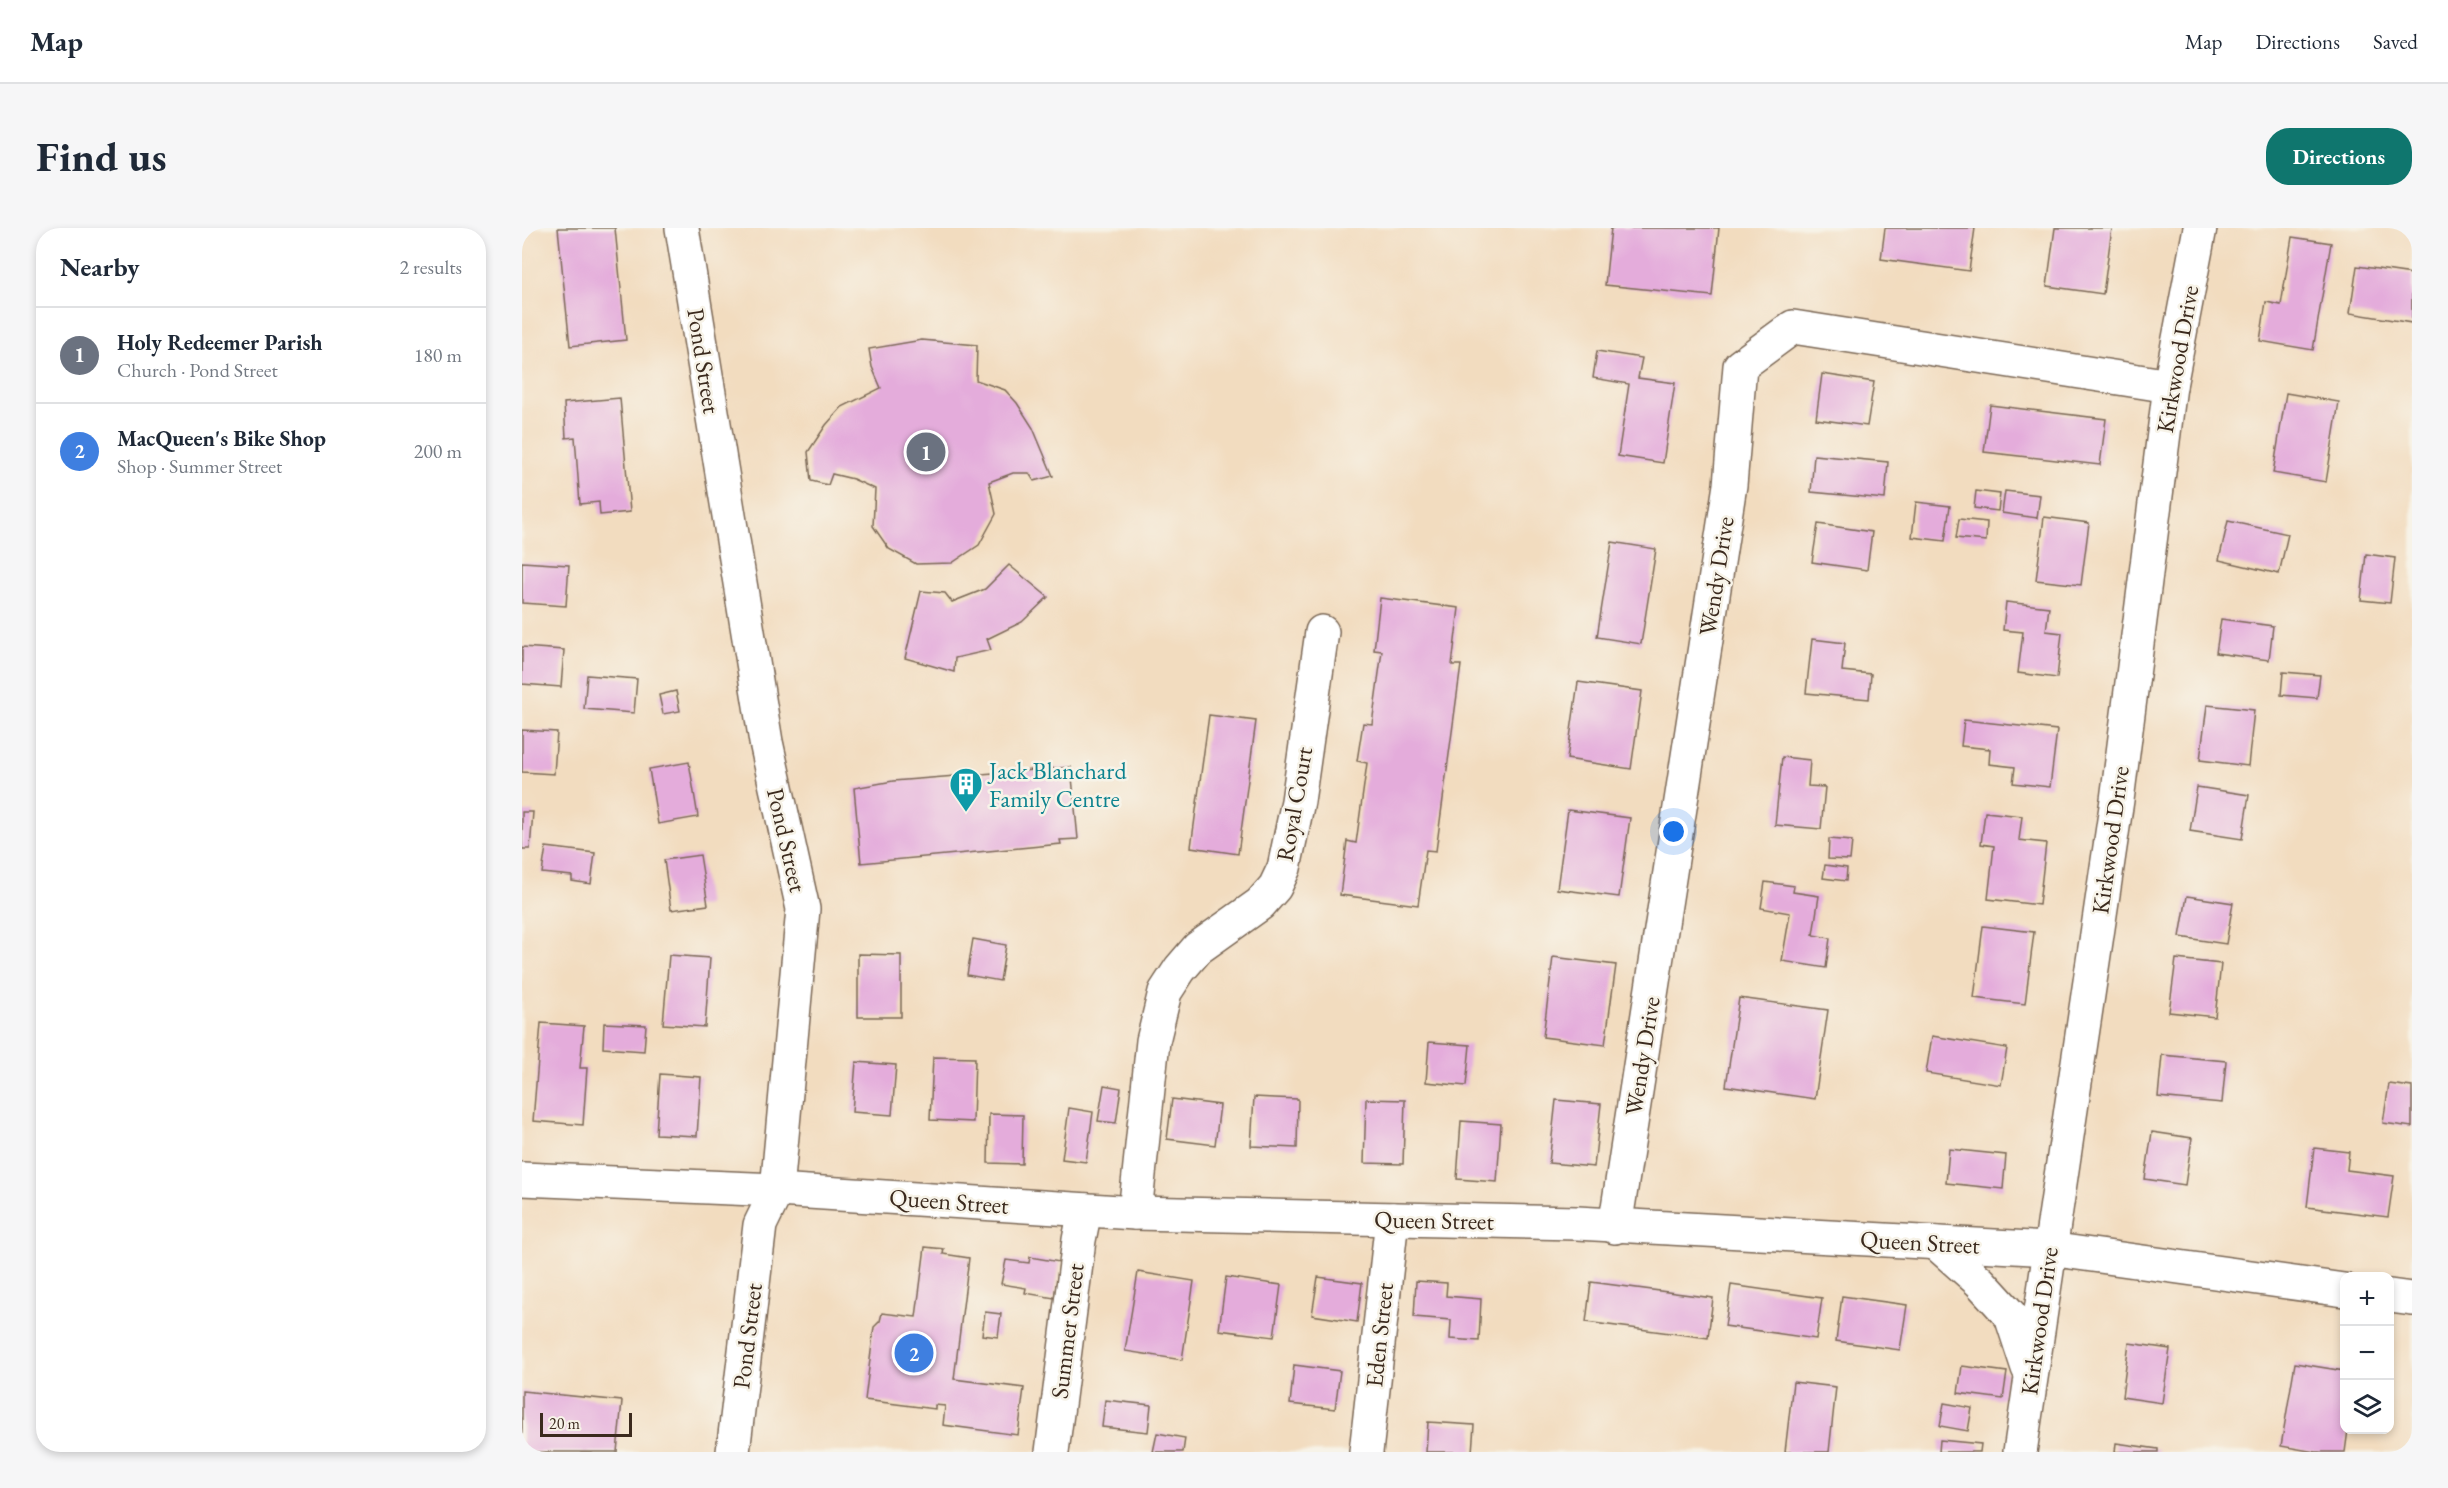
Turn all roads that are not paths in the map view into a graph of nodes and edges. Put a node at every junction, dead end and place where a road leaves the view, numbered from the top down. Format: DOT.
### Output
graph roads {
  1 [pos="682,228"];
  2 [pos="2200,228"];
  3 [pos="2170,386"];
  4 [pos="1322,632"];
  5 [pos="522,1179"];
  6 [pos="777,1190"];
  7 [pos="1086,1210"];
  8 [pos="1135,1213"];
  9 [pos="1392,1219"];
  10 [pos="1615,1227"];
  11 [pos="1936,1243"];
  12 [pos="2049,1249"];
  13 [pos="2340,1289"];
  14 [pos="2394,1297"];
  15 [pos="2412,1299"];
  16 [pos="2031,1378"];
  17 [pos="733,1452"];
  18 [pos="1052,1452"];
  19 [pos="1366,1452"];
  20 [pos="2020,1452"];
  1 -- 6 [label="street, Pond Street"];
  2 -- 3 [label="street, Kirkwood Drive"];
  3 -- 10 [label="street, Wendy Drive"];
  3 -- 12 [label="street, Kirkwood Drive"];
  4 -- 8 [label="street, Royal Court"];
  5 -- 6 [label="street, Queen Street"];
  6 -- 7 [label="street, Queen Street"];
  6 -- 17 [label="street, Pond Street"];
  7 -- 8 [label="street, Queen Street"];
  7 -- 18 [label="street, Summer Street"];
  8 -- 9 [label="street, Queen Street"];
  9 -- 10 [label="street, Queen Street"];
  9 -- 19 [label="street, Eden Street"];
  10 -- 11 [label="street, Queen Street"];
  11 -- 12 [label="street, Queen Street"];
  11 -- 16 [label="street"];
  12 -- 13 [label="street, Queen Street"];
  12 -- 16 [label="street, Kirkwood Drive"];
  14 -- 15 [label="street"];
  16 -- 20 [label="street, Kirkwood Drive"];
}
